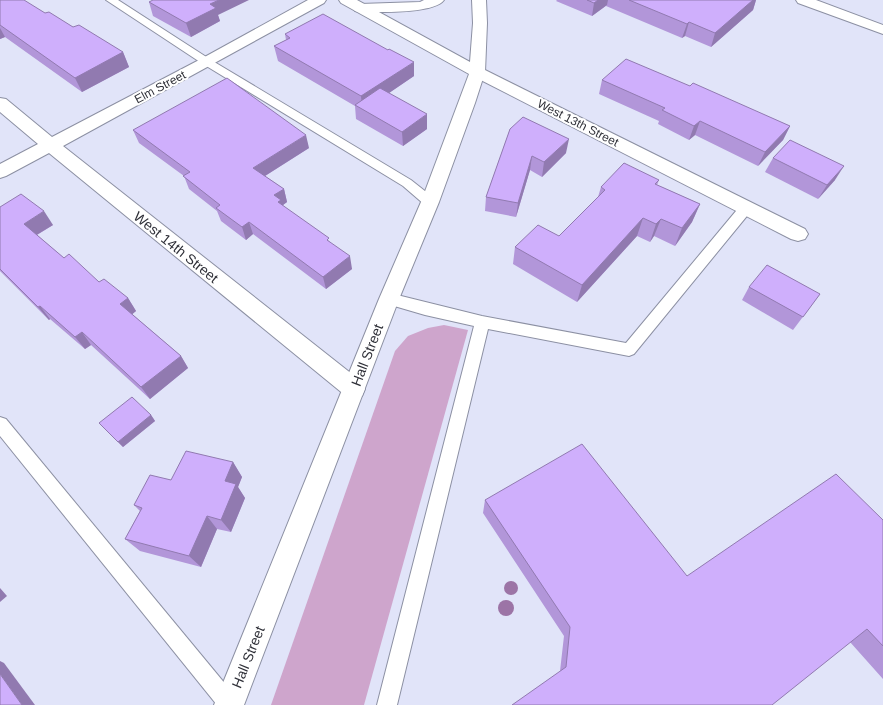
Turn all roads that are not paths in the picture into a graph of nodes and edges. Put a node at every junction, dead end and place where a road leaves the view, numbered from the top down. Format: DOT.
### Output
graph roads {
  1 [pos="112,0"];
  2 [pos="319,0"];
  3 [pos="346,0"];
  4 [pos="437,0"];
  5 [pos="479,0"];
  6 [pos="803,0"];
  7 [pos="360,8"];
  8 [pos="883,30"];
  9 [pos="207,62"];
  10 [pos="477,72"];
  11 [pos="0,103"];
  12 [pos="50,145"];
  13 [pos="0,172"];
  14 [pos="430,202"];
  15 [pos="746,208"];
  16 [pos="798,234"];
  17 [pos="388,299"];
  18 [pos="482,322"];
  19 [pos="354,389"];
  20 [pos="0,424"];
  21 [pos="229,704"];
  22 [pos="387,705"];
  1 -- 9 [label="lane"];
  2 -- 9 [label="street, Elm Street"];
  3 -- 7 [label="street, West 13th Street"];
  4 -- 7 [label="street"];
  5 -- 10 [label="street, Hall Street"];
  6 -- 8 [label="street"];
  7 -- 10 [label="street, West 13th Street"];
  9 -- 12 [label="street, Elm Street"];
  9 -- 14 [label="lane"];
  10 -- 14 [label="street, Hall Street"];
  10 -- 15 [label="street, West 13th Street"];
  11 -- 12 [label="street, West 14th Street"];
  12 -- 13 [label="street, Elm Street"];
  12 -- 19 [label="street, West 14th Street"];
  14 -- 17 [label="street, Hall Street"];
  15 -- 16 [label="street, West 13th Street"];
  15 -- 18 [label="lane"];
  17 -- 18 [label="lane"];
  17 -- 19 [label="street, Hall Street"];
  18 -- 22 [label="lane"];
  19 -- 21 [label="street, Hall Street"];
  20 -- 21 [label="lane"];
}
